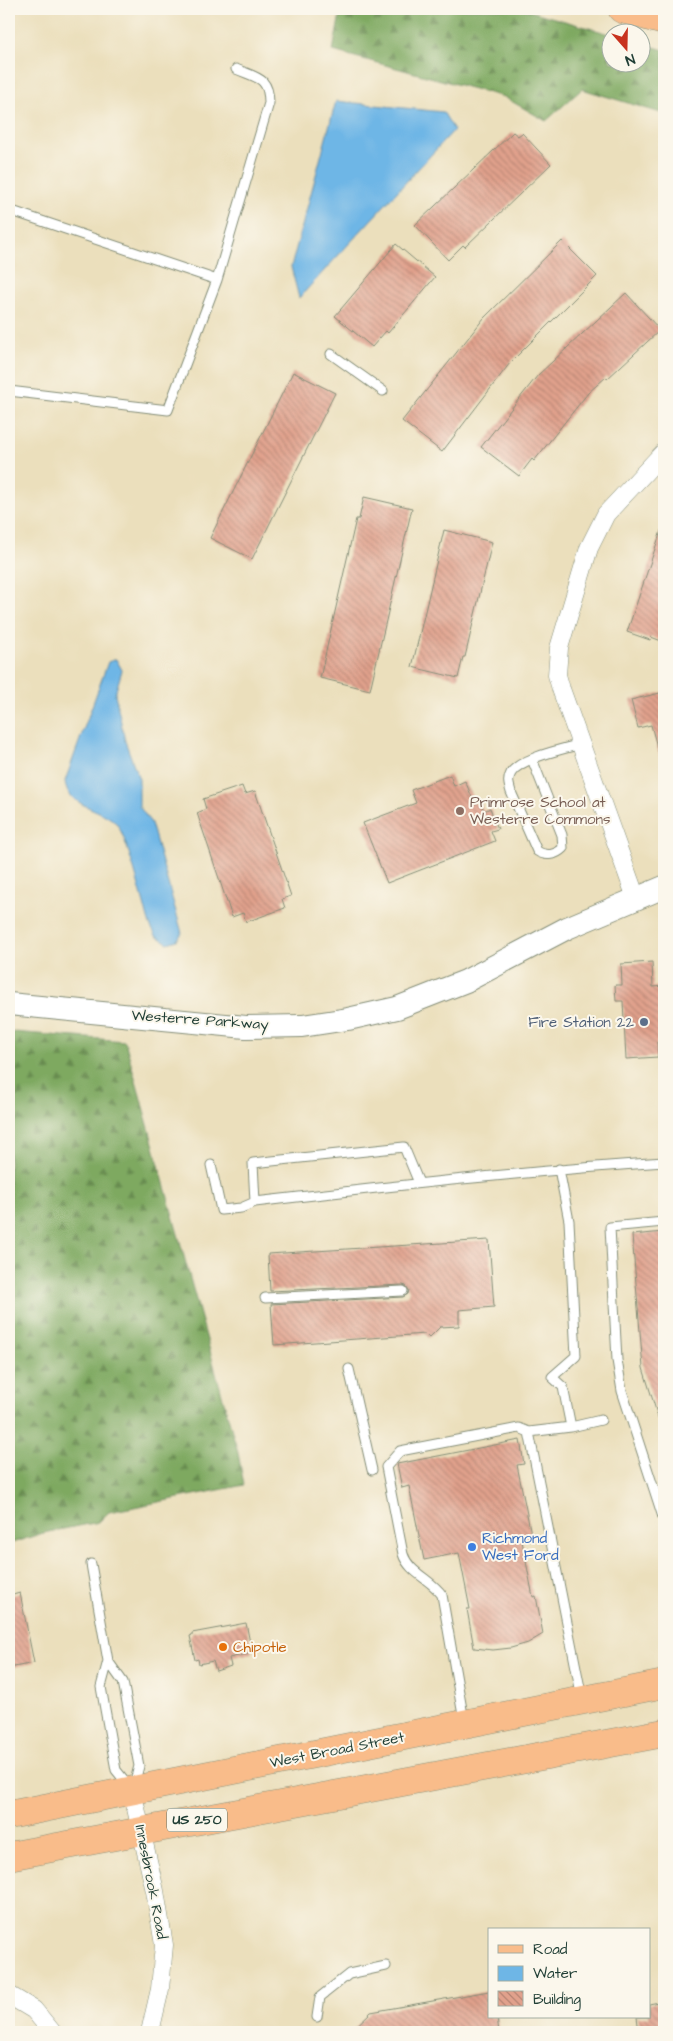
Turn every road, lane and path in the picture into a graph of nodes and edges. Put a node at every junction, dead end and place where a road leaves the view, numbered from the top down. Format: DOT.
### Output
graph roads {
  1 [pos="622,9"];
  2 [pos="664,21"];
  3 [pos="236,69"];
  4 [pos="9,210"];
  5 [pos="218,280"];
  6 [pos="331,354"];
  7 [pos="9,391"];
  8 [pos="383,391"];
  9 [pos="664,452"];
  10 [pos="581,744"];
  11 [pos="532,759"];
  12 [pos="664,886"];
  13 [pos="636,898"];
  14 [pos="9,1004"];
  15 [pos="664,1162"];
  16 [pos="211,1165"];
  17 [pos="559,1169"];
  18 [pos="420,1183"];
  19 [pos="255,1202"];
  20 [pos="664,1222"];
  21 [pos="403,1291"];
  22 [pos="265,1298"];
  23 [pos="349,1369"];
  24 [pos="601,1420"];
  25 [pos="571,1427"];
  26 [pos="529,1432"];
  27 [pos="372,1470"];
  28 [pos="664,1520"];
  29 [pos="91,1564"];
  30 [pos="108,1661"];
  31 [pos="664,1684"];
  32 [pos="583,1701"];
  33 [pos="465,1725"];
  34 [pos="664,1733"];
  35 [pos="132,1791"];
  36 [pos="9,1815"];
  37 [pos="141,1831"];
  38 [pos="9,1856"];
  39 [pos="386,1966"];
  40 [pos="9,1995"];
  41 [pos="317,2017"];
  42 [pos="52,2032"];
  43 [pos="150,2032"];
  1 -- 2 [label="main road"];
  3 -- 5 [label="lane"];
  4 -- 5 [label="lane"];
  5 -- 7 [label="lane"];
  6 -- 8 [label="lane"];
  9 -- 10 [label="street"];
  10 -- 11 [label="lane"];
  10 -- 13 [label="street"];
  11 -- 11 [label="lane"];
  12 -- 13 [label="street, Westerre Parkway"];
  13 -- 14 [label="street, Westerre Parkway"];
  15 -- 17 [label="lane"];
  16 -- 19 [label="lane"];
  17 -- 18 [label="lane"];
  17 -- 25 [label="lane"];
  18 -- 19 [label="lane"];
  18 -- 19 [label="lane"];
  20 -- 28 [label="lane"];
  21 -- 22 [label="lane"];
  23 -- 27 [label="lane"];
  24 -- 25 [label="lane"];
  25 -- 26 [label="lane"];
  26 -- 32 [label="lane"];
  26 -- 33 [label="lane"];
  29 -- 30 [label="lane"];
  30 -- 35 [label="lane"];
  30 -- 35 [label="lane"];
  31 -- 32 [label="main road, West Broad Street"];
  32 -- 33 [label="main road, West Broad Street"];
  33 -- 35 [label="main road, West Broad Street"];
  34 -- 37 [label="main road, US 250"];
  35 -- 36 [label="main road, West Broad Street"];
  35 -- 37 [label="street, Innesbrook Road"];
  37 -- 38 [label="main road, US 250"];
  37 -- 43 [label="street, Innesbrook Road"];
  39 -- 41 [label="lane"];
  40 -- 42 [label="street"];
}
